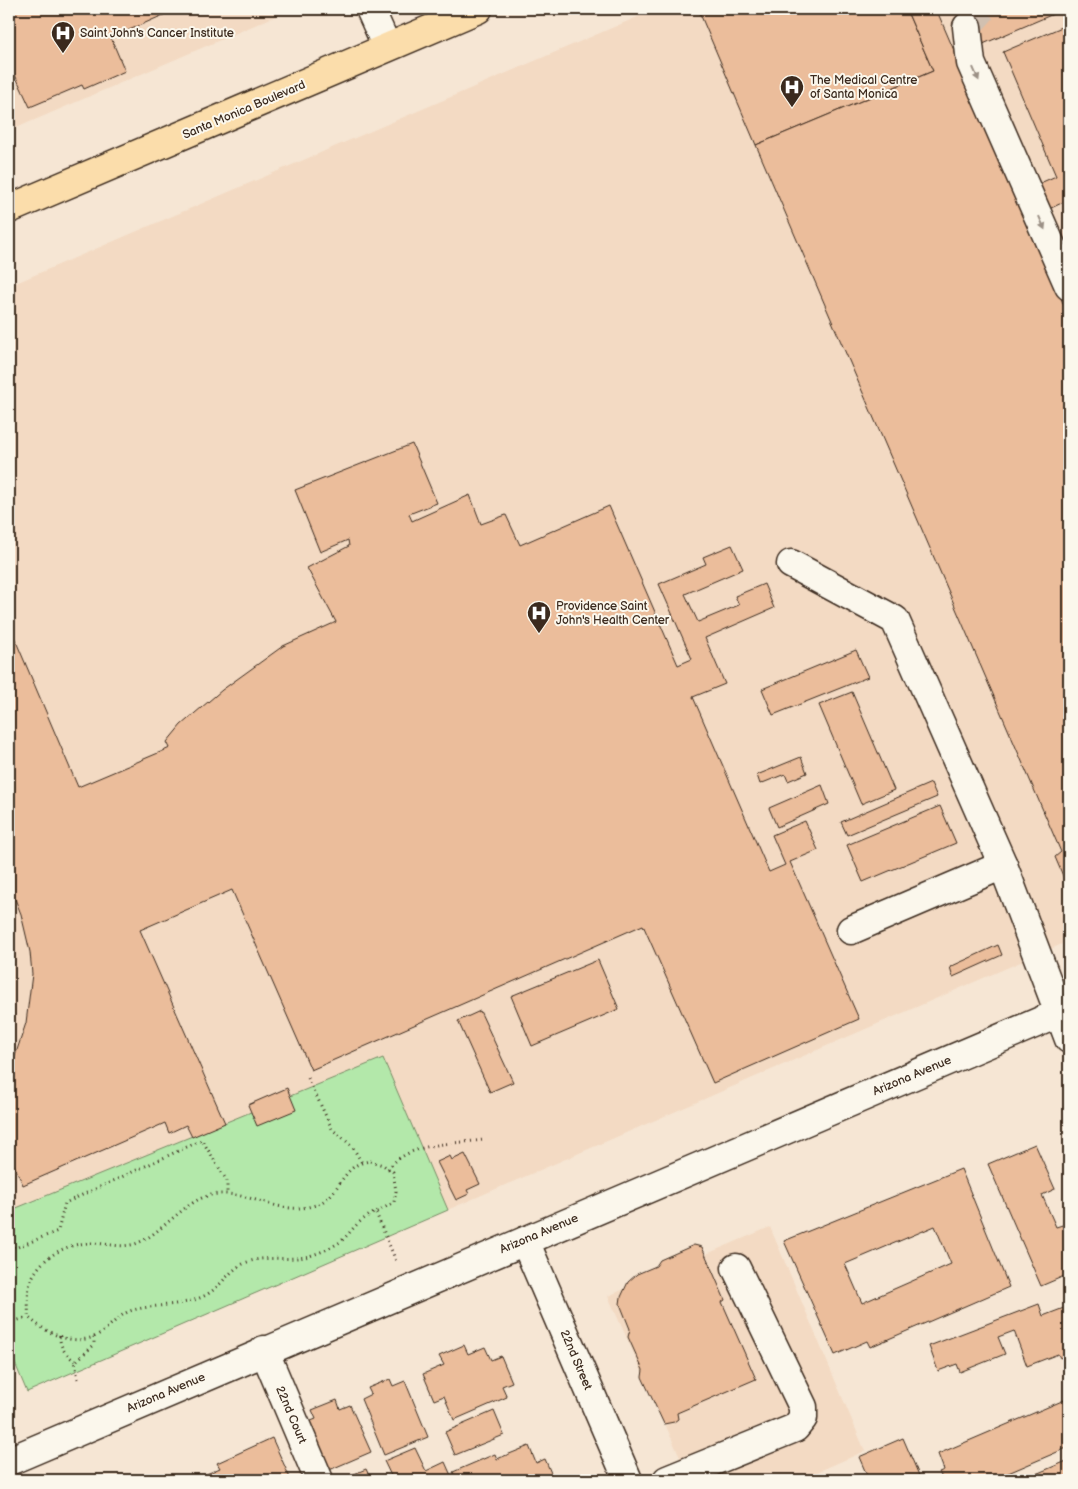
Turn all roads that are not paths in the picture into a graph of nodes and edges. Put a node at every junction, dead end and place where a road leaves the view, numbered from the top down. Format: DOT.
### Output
graph roads {
  1 [pos="370,9"];
  2 [pos="478,9"];
  3 [pos="967,27"];
  4 [pos="388,47"];
  5 [pos="9,209"];
  6 [pos="1069,286"];
  7 [pos="791,564"];
  8 [pos="1003,865"];
  9 [pos="851,930"];
  10 [pos="1064,1012"];
  11 [pos="1069,1039"];
  12 [pos="525,1241"];
  13 [pos="736,1268"];
  14 [pos="264,1350"];
  15 [pos="9,1461"];
  16 [pos="319,1480"];
  17 [pos="628,1480"];
  18 [pos="667,1480"];
  1 -- 4 [label="street"];
  2 -- 4 [label="main road, Santa Monica Boulevard"];
  3 -- 6 [label="street, one-way"];
  4 -- 5 [label="main road, Santa Monica Boulevard"];
  7 -- 8 [label="street"];
  8 -- 9 [label="street"];
  8 -- 10 [label="street"];
  10 -- 11 [label="street"];
  10 -- 12 [label="street, Arizona Avenue"];
  12 -- 14 [label="street, Arizona Avenue"];
  12 -- 17 [label="street, 22nd Street"];
  13 -- 18 [label="street"];
  14 -- 15 [label="street, Arizona Avenue"];
  14 -- 16 [label="street, 22nd Court"];
}
